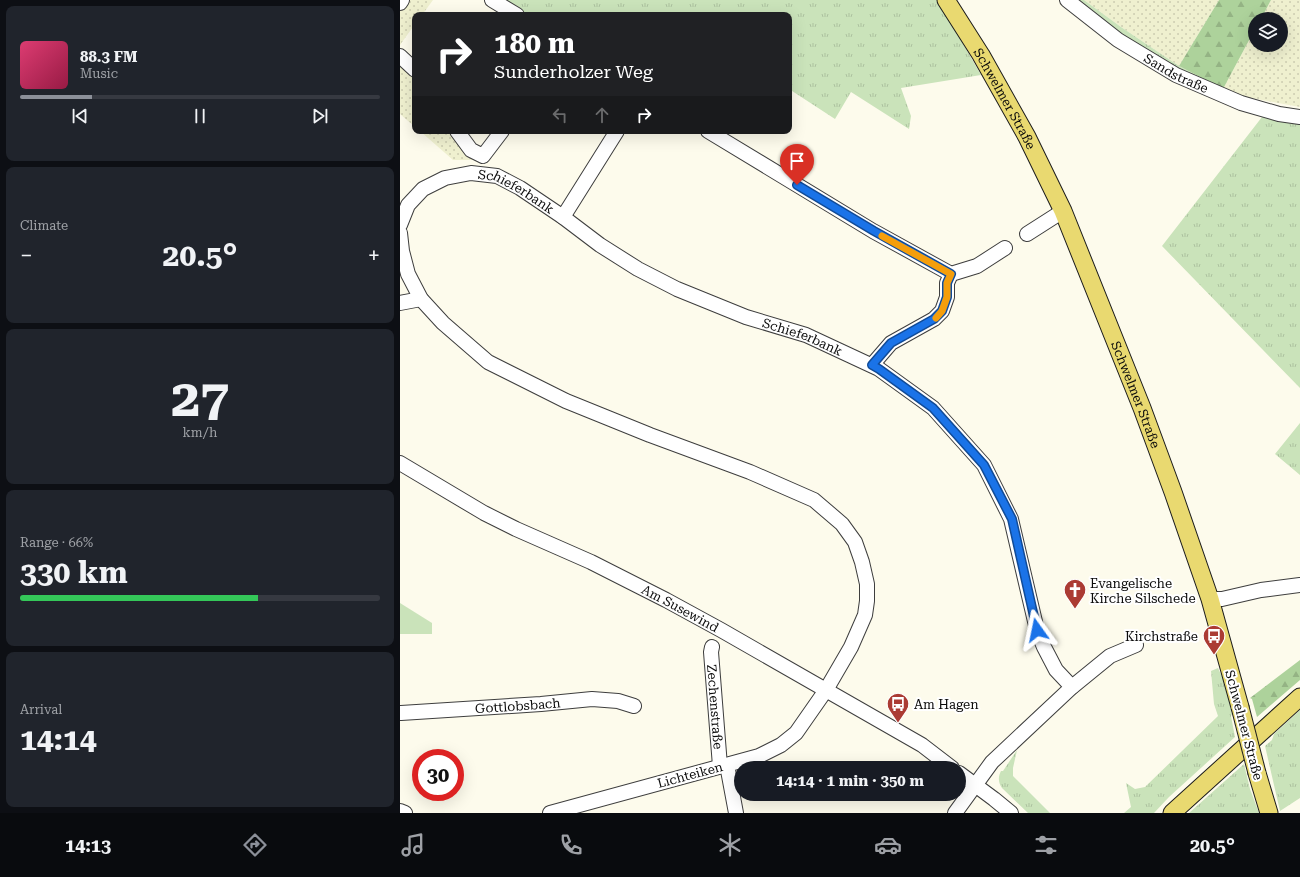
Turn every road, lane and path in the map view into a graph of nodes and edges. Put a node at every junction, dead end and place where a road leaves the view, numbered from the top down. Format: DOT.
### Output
graph roads {
  1 [pos="402,0"];
  2 [pos="492,0"];
  3 [pos="946,0"];
  4 [pos="1067,0"];
  5 [pos="400,3"];
  6 [pos="513,12"];
  7 [pos="400,56"];
  8 [pos="412,67"];
  9 [pos="1300,117"];
  10 [pos="459,134"];
  11 [pos="500,134"];
  12 [pos="615,134"];
  13 [pos="713,134"];
  14 [pos="1063,211"];
  15 [pos="564,217"];
  16 [pos="400,225"];
  17 [pos="400,234"];
  18 [pos="1027,234"];
  19 [pos="1005,248"];
  20 [pos="951,274"];
  21 [pos="422,299"];
  22 [pos="400,303"];
  23 [pos="872,365"];
  24 [pos="400,463"];
  25 [pos="1300,585"];
  26 [pos="1210,599"];
  27 [pos="1136,645"];
  28 [pos="712,647"];
  29 [pos="1072,687"];
  30 [pos="826,690"];
  31 [pos="1300,697"];
  32 [pos="634,706"];
  33 [pos="400,714"];
  34 [pos="943,761"];
  35 [pos="723,765"];
  36 [pos="966,779"];
  37 [pos="975,786"];
  38 [pos="400,811"];
  39 [pos="405,813"];
  40 [pos="550,813"];
  41 [pos="736,813"];
  42 [pos="955,813"];
  43 [pos="1011,813"];
  44 [pos="1172,813"];
  45 [pos="1269,813"];
  1 -- 5 [label="street"];
  2 -- 6 [label="street"];
  3 -- 14 [label="main road, Schwelmer Straße"];
  4 -- 9 [label="street, Sandstraße"];
  7 -- 8 [label="street"];
  10 -- 11 [label="street"];
  12 -- 15 [label="street"];
  13 -- 20 [label="street"];
  14 -- 18 [label="street"];
  14 -- 26 [label="main road, Schwelmer Straße"];
  15 -- 16 [label="street, Schieferbank"];
  15 -- 23 [label="street, Schieferbank"];
  17 -- 21 [label="street"];
  19 -- 20 [label="street"];
  20 -- 23 [label="street"];
  21 -- 22 [label="street"];
  21 -- 30 [label="street"];
  23 -- 29 [label="street, Schieferbank"];
  24 -- 30 [label="street, Am Susewind"];
  25 -- 26 [label="street"];
  26 -- 45 [label="main road, Schwelmer Straße, bridge"];
  27 -- 29 [label="street"];
  28 -- 35 [label="street, Zechenstraße"];
  29 -- 37 [label="street"];
  30 -- 34 [label="street, Am Susewind"];
  30 -- 35 [label="street, Lichteiken"];
  31 -- 44 [label="main road"];
  32 -- 33 [label="street, Gottlobsbach"];
  35 -- 40 [label="street, Lichteiken"];
  35 -- 41 [label="street, Zechenstraße"];
  36 -- 37 [label="street"];
  37 -- 42 [label="street"];
  37 -- 43 [label="street"];
  38 -- 39 [label="street"];
}
